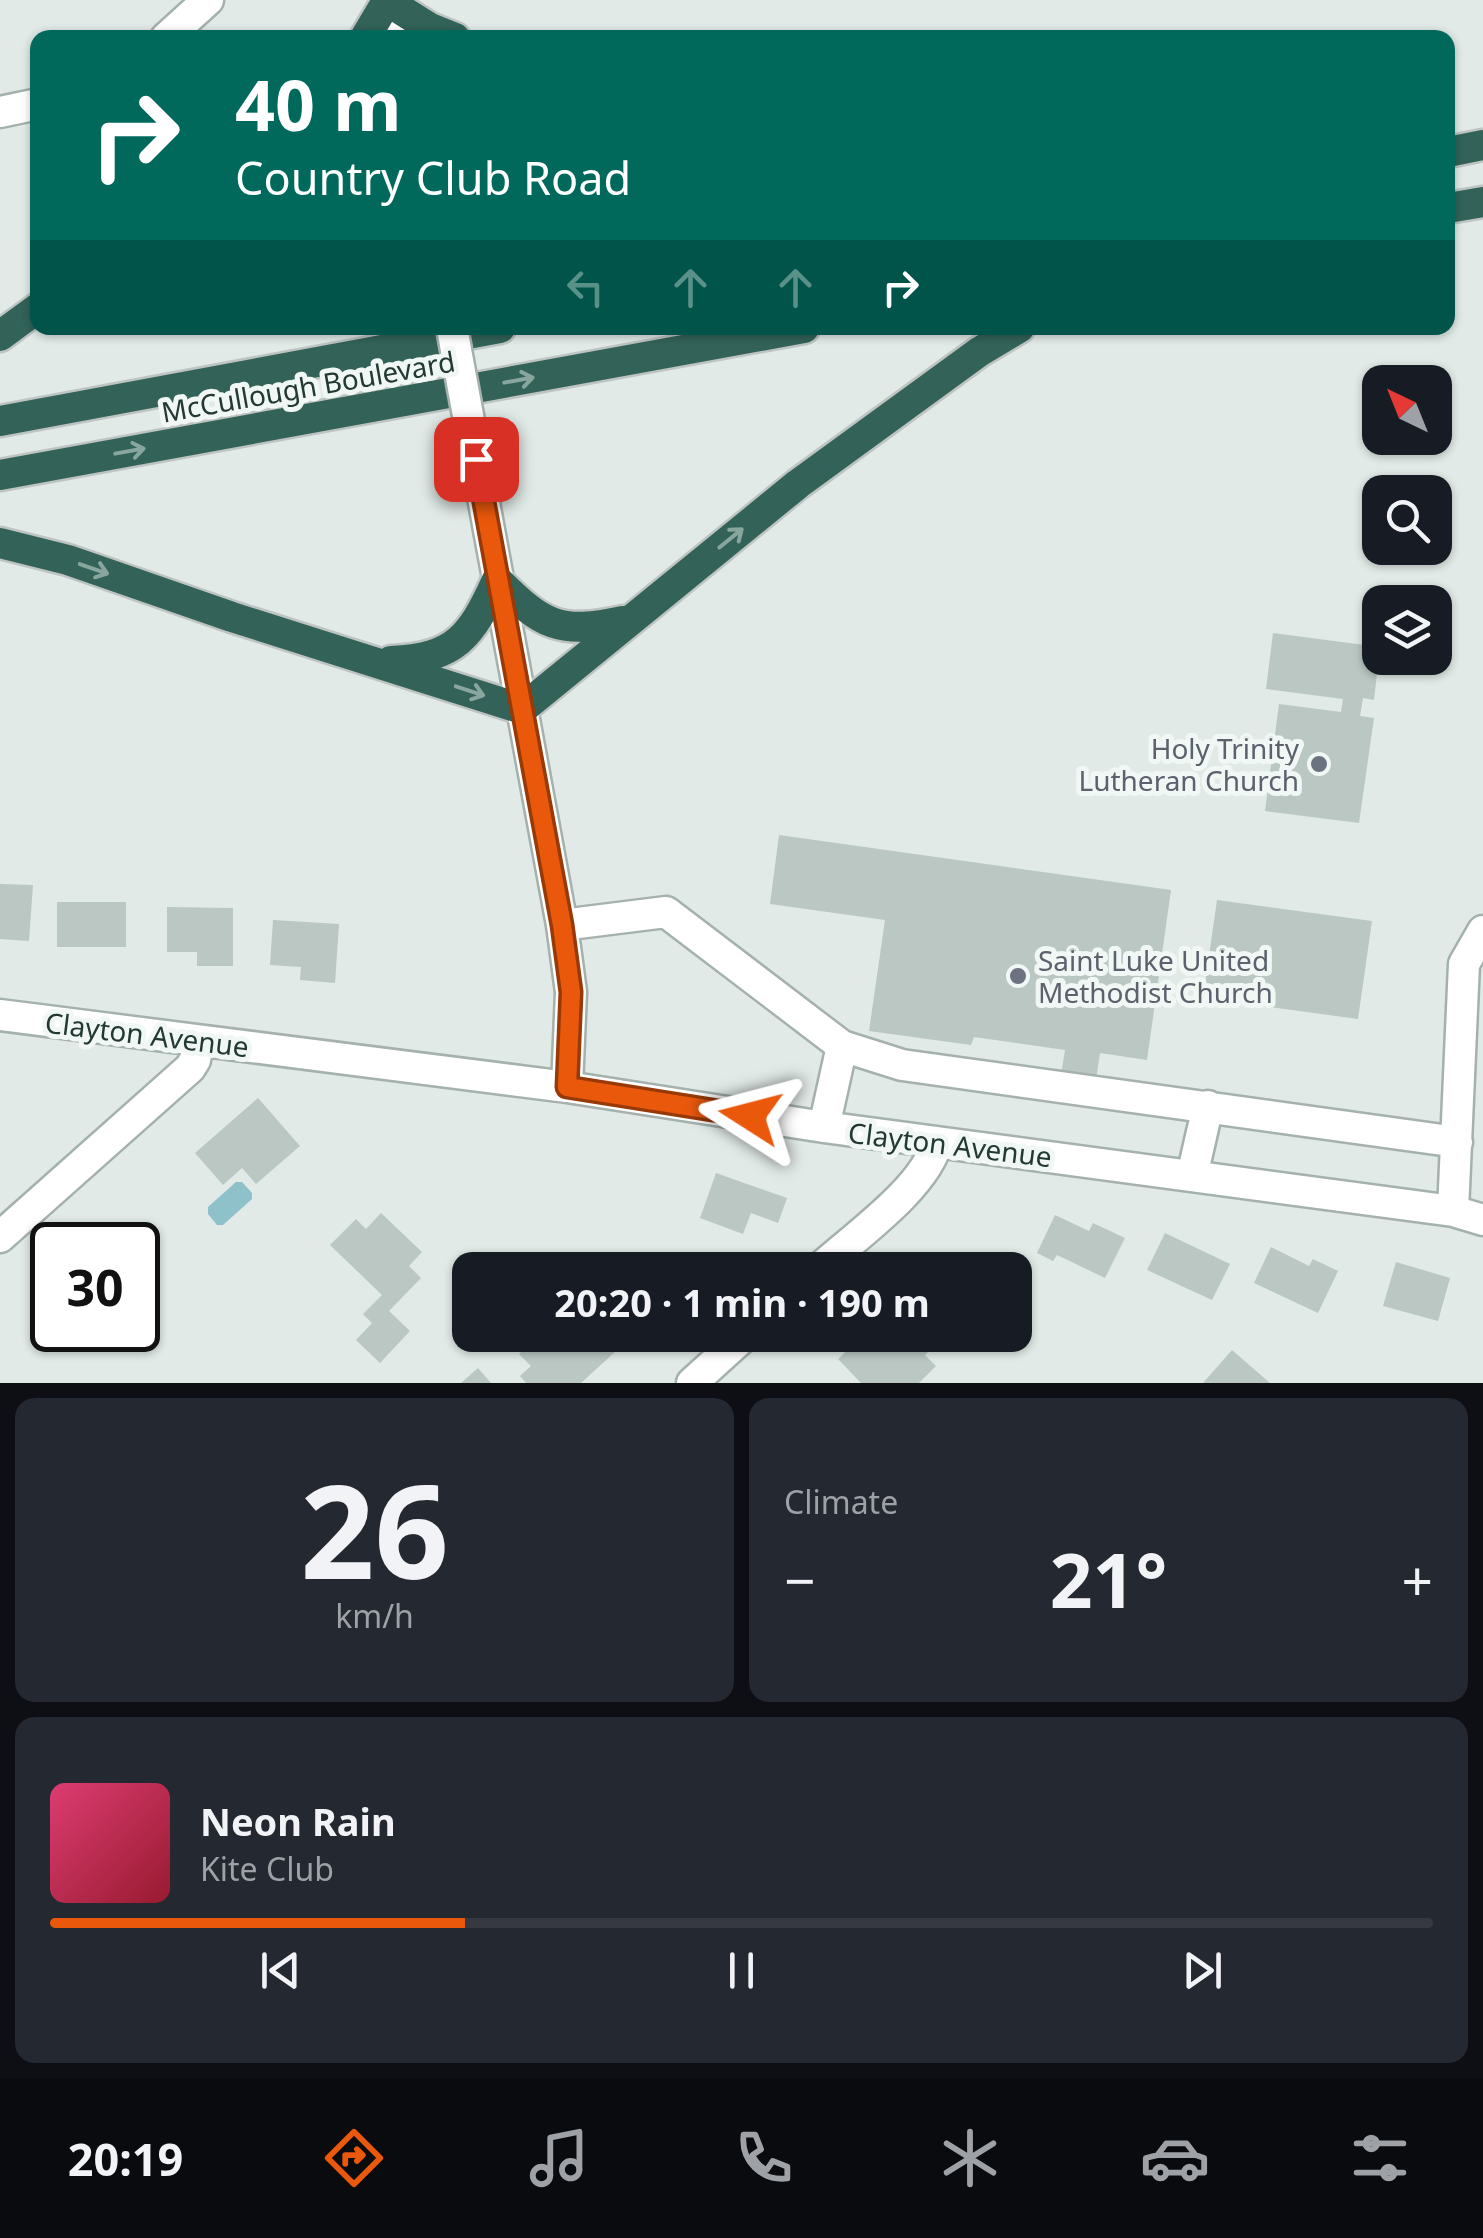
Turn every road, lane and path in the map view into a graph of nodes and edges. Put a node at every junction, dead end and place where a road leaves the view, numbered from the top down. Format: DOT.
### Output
graph roads {
  1 [pos="208,0"];
  2 [pos="387,0"];
  3 [pos="175,30"];
  4 [pos="370,30"];
  5 [pos="393,30"];
  6 [pos="435,30"];
  7 [pos="30,106"];
  8 [pos="0,112"];
  9 [pos="1483,145"];
  10 [pos="1455,151"];
  11 [pos="1483,202"];
  12 [pos="1455,207"];
  13 [pos="30,314"];
  14 [pos="453,335"];
  15 [pos="462,335"];
  16 [pos="766,335"];
  17 [pos="1007,335"];
  18 [pos="0,336"];
  19 [pos="0,421"];
  20 [pos="0,475"];
  21 [pos="0,543"];
  22 [pos="497,580"];
  23 [pos="628,620"];
  24 [pos="378,662"];
  25 [pos="522,709"];
  26 [pos="562,925"];
  27 [pos="1483,930"];
  28 [pos="0,1015"];
  29 [pos="199,1041"];
  30 [pos="842,1046"];
  31 [pos="567,1087"];
  32 [pos="1208,1106"];
  33 [pos="824,1127"];
  34 [pos="937,1142"];
  35 [pos="1456,1142"];
  36 [pos="1192,1176"];
  37 [pos="1453,1211"];
  38 [pos="1483,1220"];
  39 [pos="0,1237"];
  40 [pos="838,1252"];
  41 [pos="726,1352"];
  42 [pos="692,1383"];
  1 -- 3 [label="street"];
  2 -- 4 [label="highway"];
  2 -- 5 [label="street"];
  2 -- 6 [label="highway"];
  7 -- 8 [label="street"];
  9 -- 10 [label="highway"];
  11 -- 12 [label="highway"];
  13 -- 18 [label="highway"];
  14 -- 22 [label="street, bridge"];
  15 -- 19 [label="highway, McCullough Boulevard"];
  20 -- 16 [label="highway, McCullough Boulevard, one-way"];
  23 -- 17 [label="highway, one-way"];
  21 -- 24 [label="highway, one-way"];
  22 -- 23 [label="highway"];
  22 -- 24 [label="highway"];
  22 -- 25 [label="street"];
  23 -- 25 [label="highway"];
  24 -- 25 [label="highway, one-way"];
  25 -- 26 [label="street"];
  26 -- 30 [label="street"];
  26 -- 31 [label="street"];
  27 -- 35 [label="street"];
  28 -- 29 [label="street, Clayton Avenue"];
  29 -- 31 [label="street, Clayton Avenue"];
  29 -- 39 [label="street"];
  30 -- 32 [label="street"];
  30 -- 33 [label="street"];
  31 -- 33 [label="street, Clayton Avenue"];
  32 -- 35 [label="street"];
  32 -- 36 [label="street"];
  33 -- 34 [label="street, Clayton Avenue"];
  34 -- 36 [label="street, Clayton Avenue"];
  34 -- 40 [label="street"];
  35 -- 37 [label="street"];
  36 -- 37 [label="street, Clayton Avenue"];
  37 -- 38 [label="street, Clayton Avenue"];
  41 -- 42 [label="street"];
}
